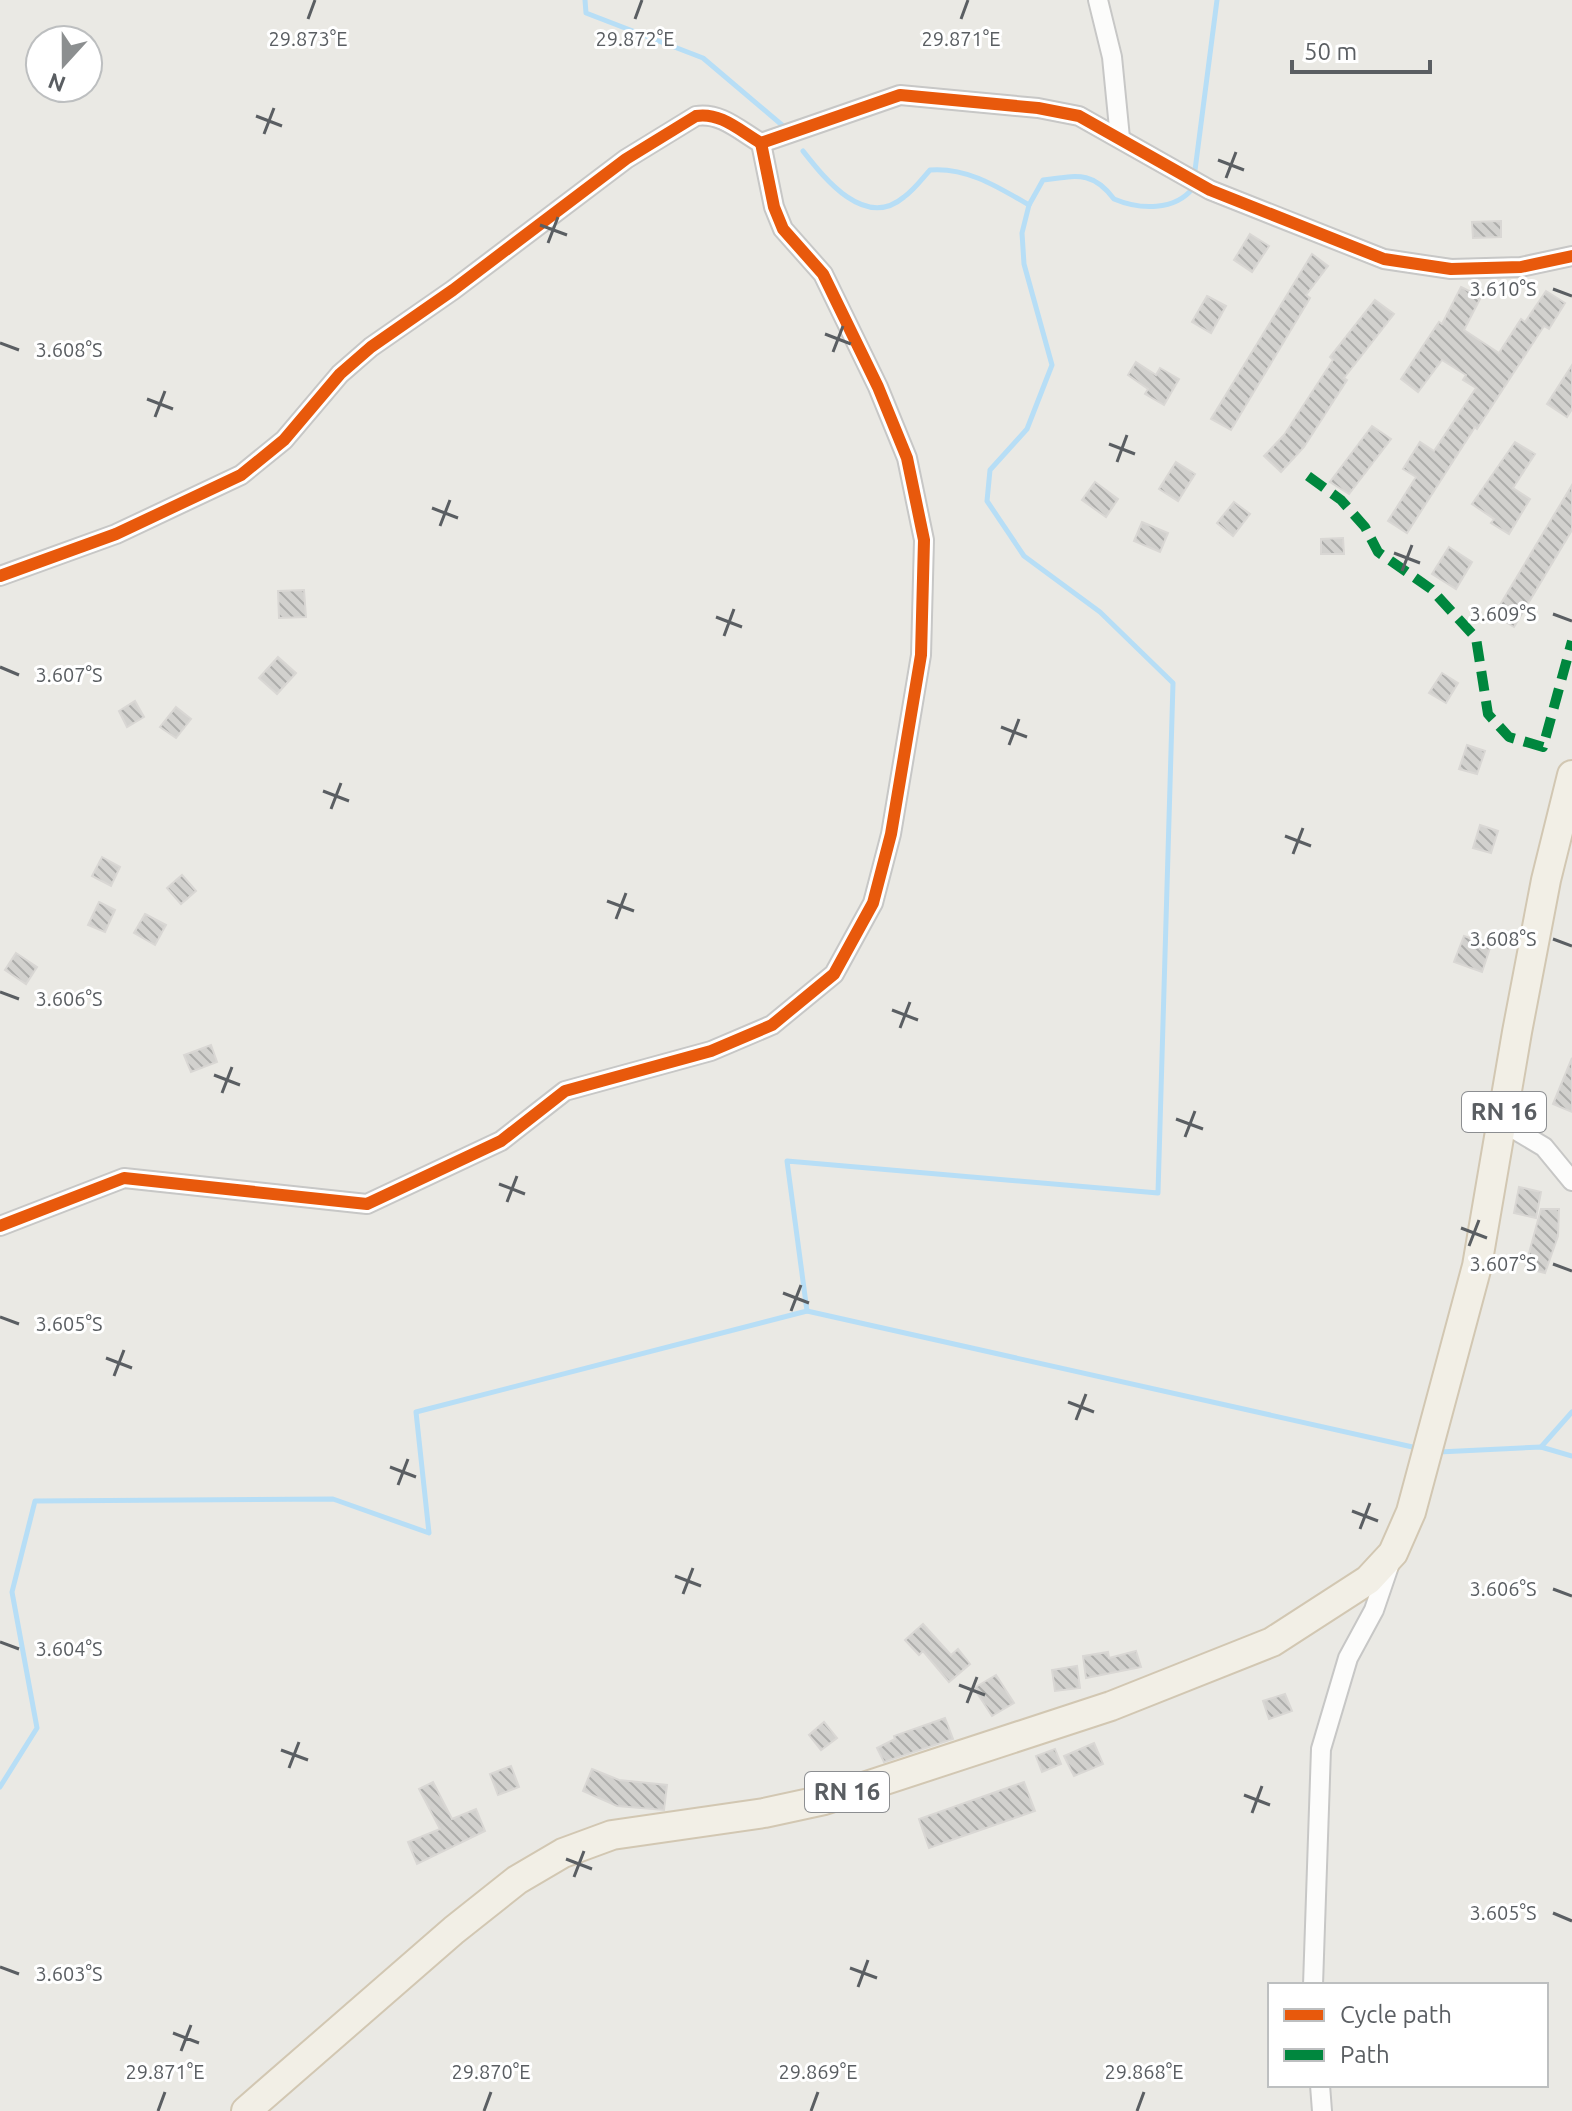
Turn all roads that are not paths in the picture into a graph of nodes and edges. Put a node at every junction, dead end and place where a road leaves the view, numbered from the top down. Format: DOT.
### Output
graph roads {
  1 [pos="1098,0"];
  2 [pos="1120,138"];
  3 [pos="761,143"];
  4 [pos="1572,256"];
  5 [pos="0,576"];
  6 [pos="1572,775"];
  7 [pos="1502,1122"];
  8 [pos="1572,1181"];
  9 [pos="0,1226"];
  10 [pos="1393,1553"];
  11 [pos="1313,1983"];
  12 [pos="1320,2087"];
  13 [pos="246,2111"];
  14 [pos="1322,2111"];
  1 -- 2 [label="street"];
  2 -- 3 [label="street"];
  2 -- 4 [label="street"];
  3 -- 5 [label="street"];
  3 -- 9 [label="street"];
  6 -- 7 [label="main road, RN 16"];
  7 -- 8 [label="street"];
  7 -- 10 [label="main road, RN 16"];
  10 -- 11 [label="street"];
  10 -- 13 [label="main road, RN 16"];
  12 -- 14 [label="street"];
}
